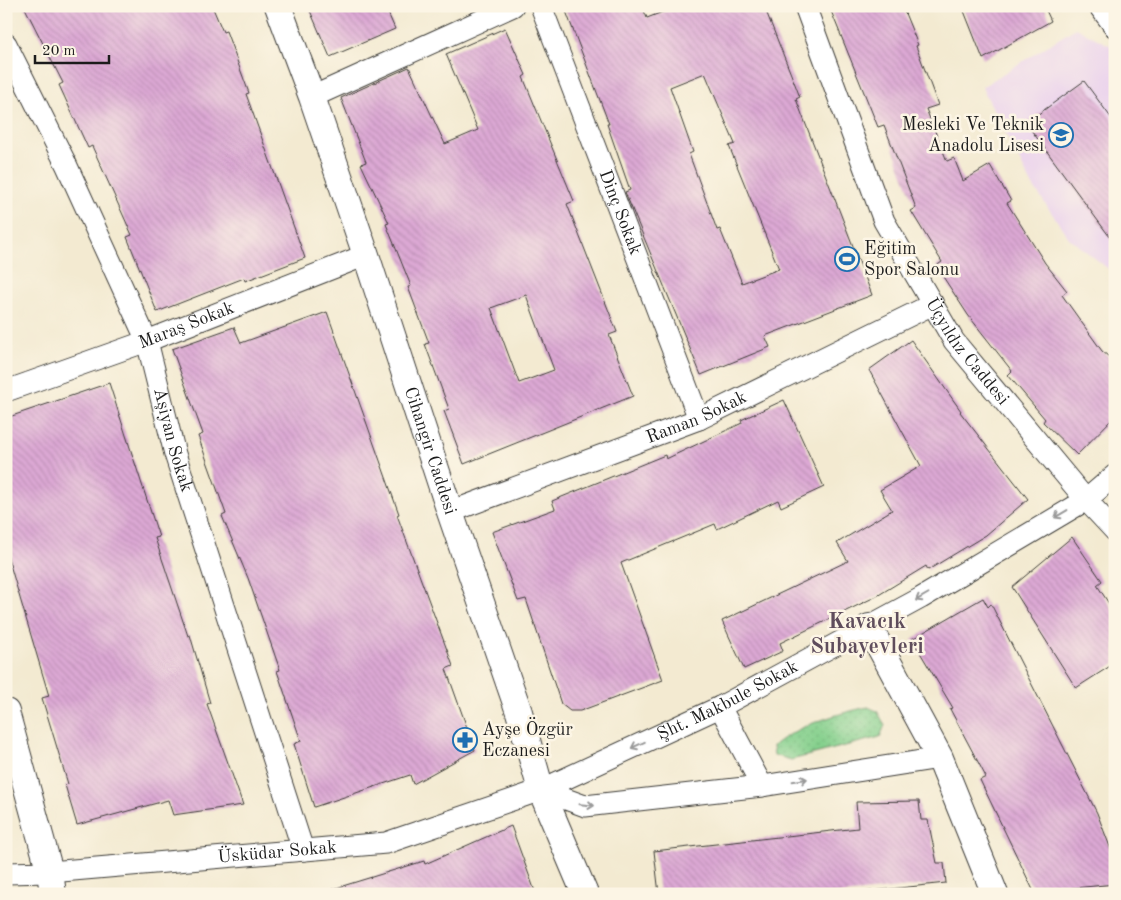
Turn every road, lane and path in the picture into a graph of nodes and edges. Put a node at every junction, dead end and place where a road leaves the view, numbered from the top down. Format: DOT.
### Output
graph roads {
  1 [pos="278,6"];
  2 [pos="513,6"];
  3 [pos="541,6"];
  4 [pos="805,6"];
  5 [pos="1099,6"];
  6 [pos="1115,26"];
  7 [pos="6,44"];
  8 [pos="312,97"];
  9 [pos="366,255"];
  10 [pos="933,304"];
  11 [pos="146,341"];
  12 [pos="6,391"];
  13 [pos="699,419"];
  14 [pos="1115,475"];
  15 [pos="1086,500"];
  16 [pos="450,512"];
  17 [pos="1115,530"];
  18 [pos="869,627"];
  19 [pos="720,707"];
  20 [pos="6,712"];
  21 [pos="940,758"];
  22 [pos="762,786"];
  23 [pos="541,790"];
  24 [pos="303,850"];
  25 [pos="6,873"];
  26 [pos="52,883"];
  27 [pos="585,894"];
  28 [pos="995,894"];
  1 -- 8 [label="street, Cihangir Caddesi"];
  2 -- 8 [label="street"];
  3 -- 13 [label="street, Dinç Sokak"];
  4 -- 10 [label="street, Üçyıldız Caddesi"];
  5 -- 6 [label="street"];
  7 -- 11 [label="street, Aşiyan Sokak"];
  8 -- 9 [label="street, Cihangir Caddesi"];
  9 -- 11 [label="street, Maraş Sokak"];
  9 -- 16 [label="street, Cihangir Caddesi"];
  10 -- 13 [label="street, Raman Sokak"];
  10 -- 15 [label="street, Üçyıldız Caddesi"];
  11 -- 12 [label="street, Maraş Sokak"];
  11 -- 24 [label="street, Aşiyan Sokak"];
  13 -- 16 [label="street, Raman Sokak"];
  14 -- 15 [label="street, Şht. Makbule Sokak"];
  15 -- 17 [label="street, Üçyıldız Caddesi"];
  15 -- 18 [label="street, Şht. Makbule Sokak, one-way"];
  16 -- 23 [label="street, Cihangir Caddesi"];
  18 -- 19 [label="street, Şht. Makbule Sokak"];
  18 -- 21 [label="street"];
  19 -- 22 [label="street"];
  19 -- 23 [label="street, Şht. Makbule Sokak, one-way"];
  20 -- 26 [label="street"];
  22 -- 21 [label="street, one-way"];
  21 -- 28 [label="street"];
  23 -- 22 [label="street, one-way"];
  23 -- 24 [label="street, Üsküdar Sokak"];
  23 -- 27 [label="street, Cihangir Caddesi"];
  24 -- 26 [label="street, Üsküdar Sokak"];
  25 -- 26 [label="street, Üsküdar Sokak"];
}
